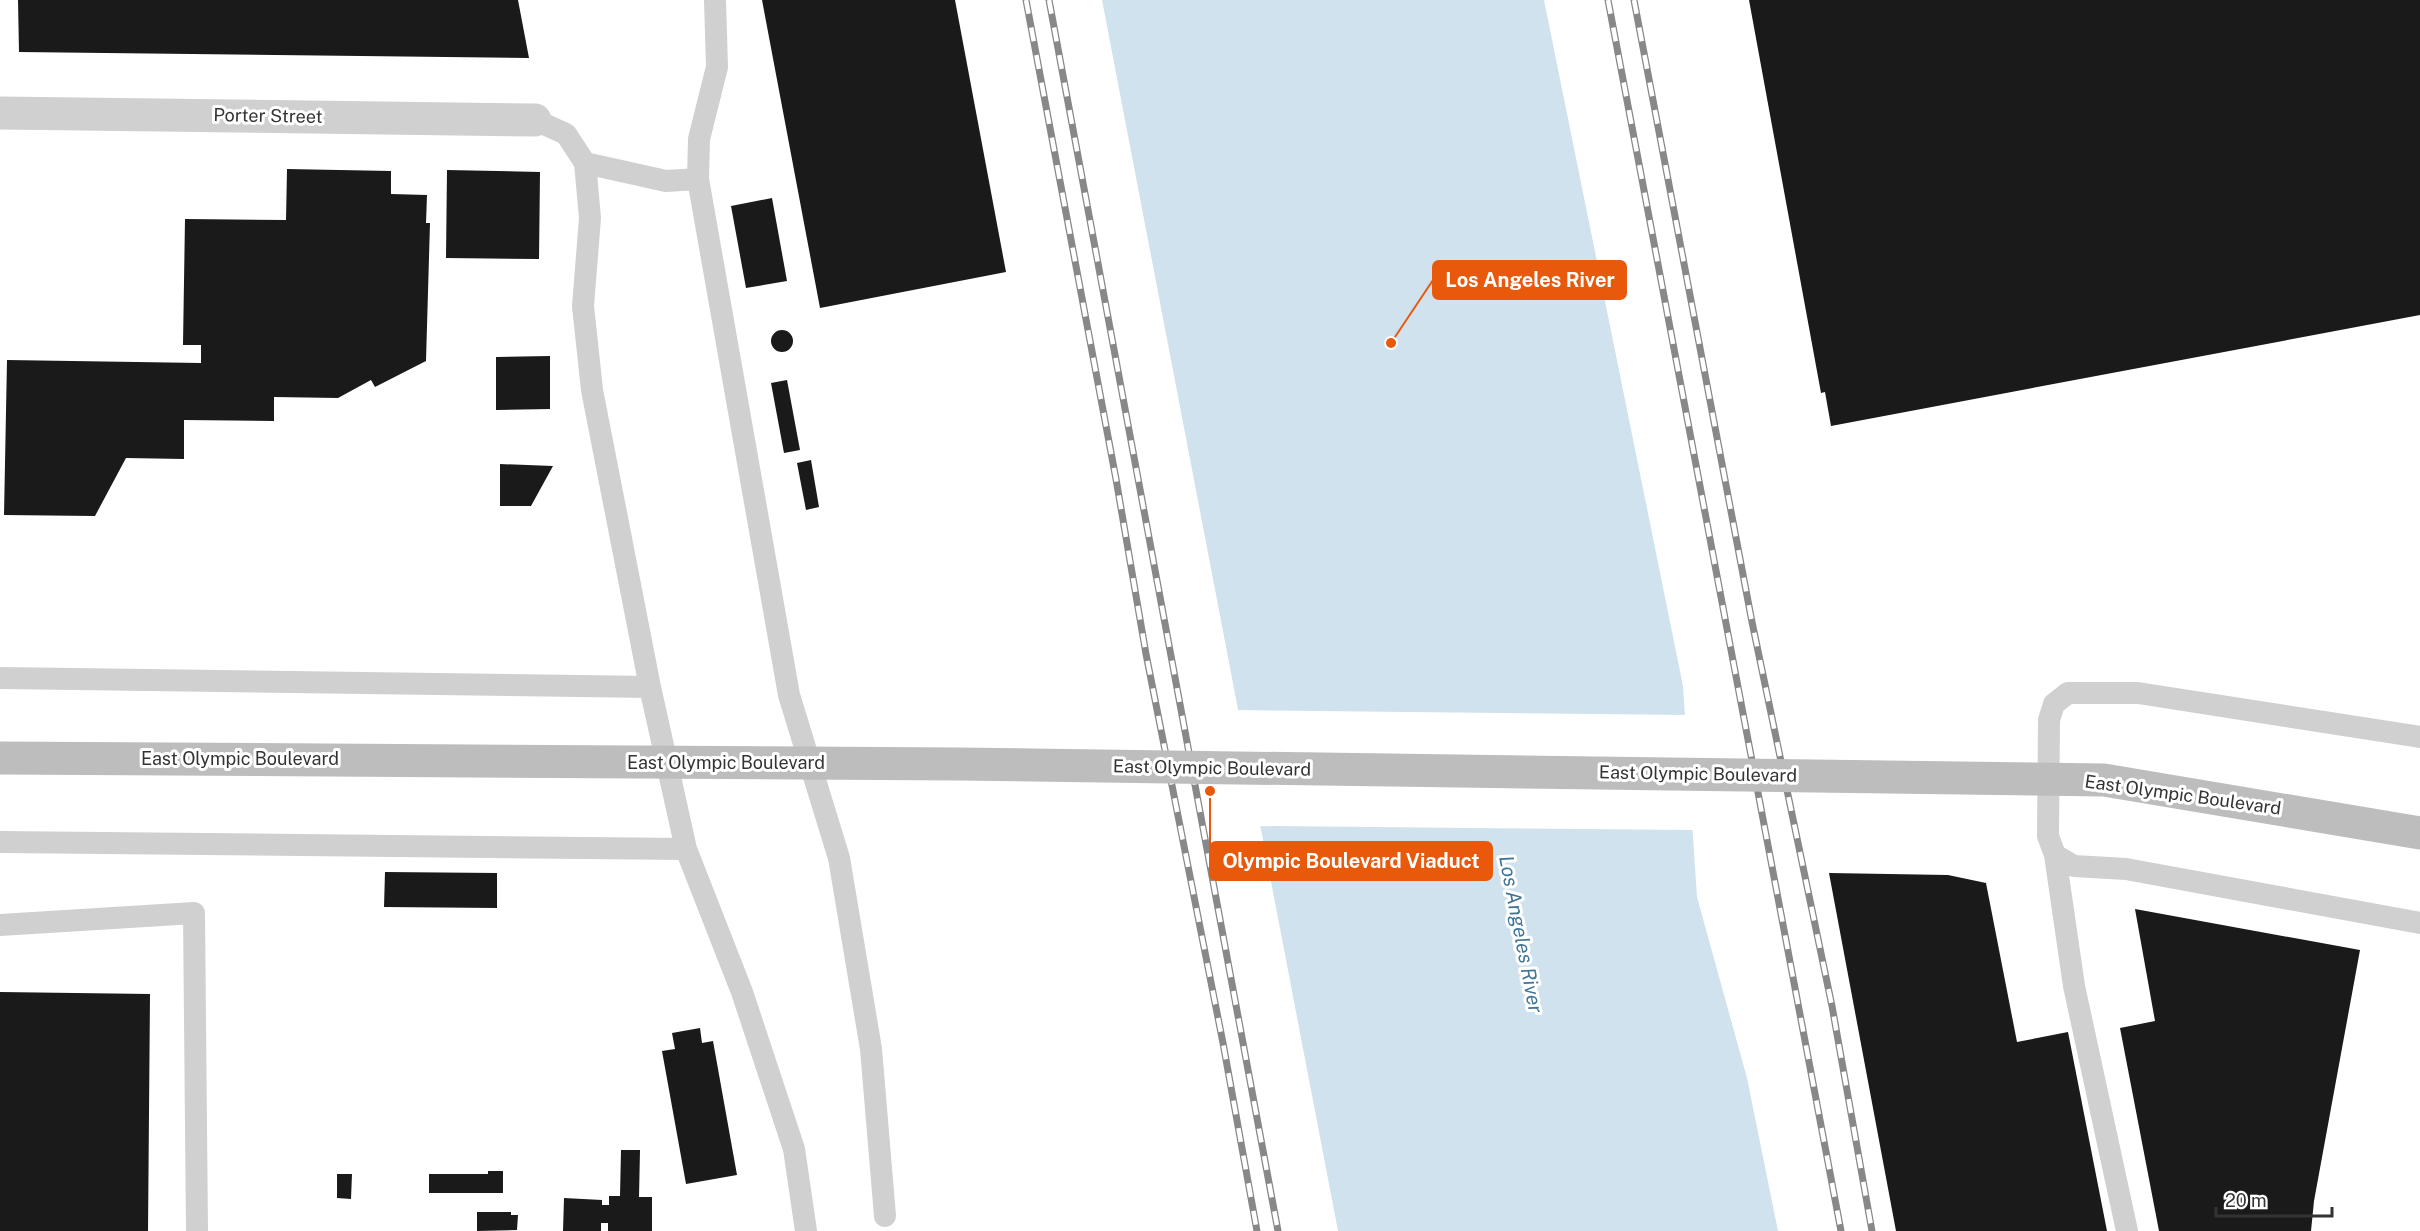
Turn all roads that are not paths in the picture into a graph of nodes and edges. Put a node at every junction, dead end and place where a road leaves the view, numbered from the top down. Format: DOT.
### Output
graph roads {
  1 [pos="715,0"];
  2 [pos="0,112"];
  3 [pos="535,120"];
  4 [pos="585,163"];
  5 [pos="698,179"];
  6 [pos="0,678"];
  7 [pos="650,687"];
  8 [pos="2420,737"];
  9 [pos="0,758"];
  10 [pos="2420,833"];
  11 [pos="0,842"];
  12 [pos="686,849"];
  13 [pos="2055,855"];
  14 [pos="2420,923"];
  15 [pos="0,925"];
  16 [pos="885,1216"];
  17 [pos="197,1231"];
  18 [pos="806,1231"];
  19 [pos="2127,1231"];
  1 -- 5 [label="lane"];
  2 -- 3 [label="street, Porter Street"];
  3 -- 4 [label="lane"];
  4 -- 5 [label="lane"];
  4 -- 7 [label="lane"];
  5 -- 16 [label="lane"];
  6 -- 7 [label="lane"];
  7 -- 12 [label="lane"];
  8 -- 13 [label="lane"];
  9 -- 10 [label="main road, East Olympic Boulevard, bridge"];
  11 -- 12 [label="lane"];
  12 -- 18 [label="lane"];
  13 -- 14 [label="lane"];
  13 -- 19 [label="lane"];
  15 -- 17 [label="lane"];
}
